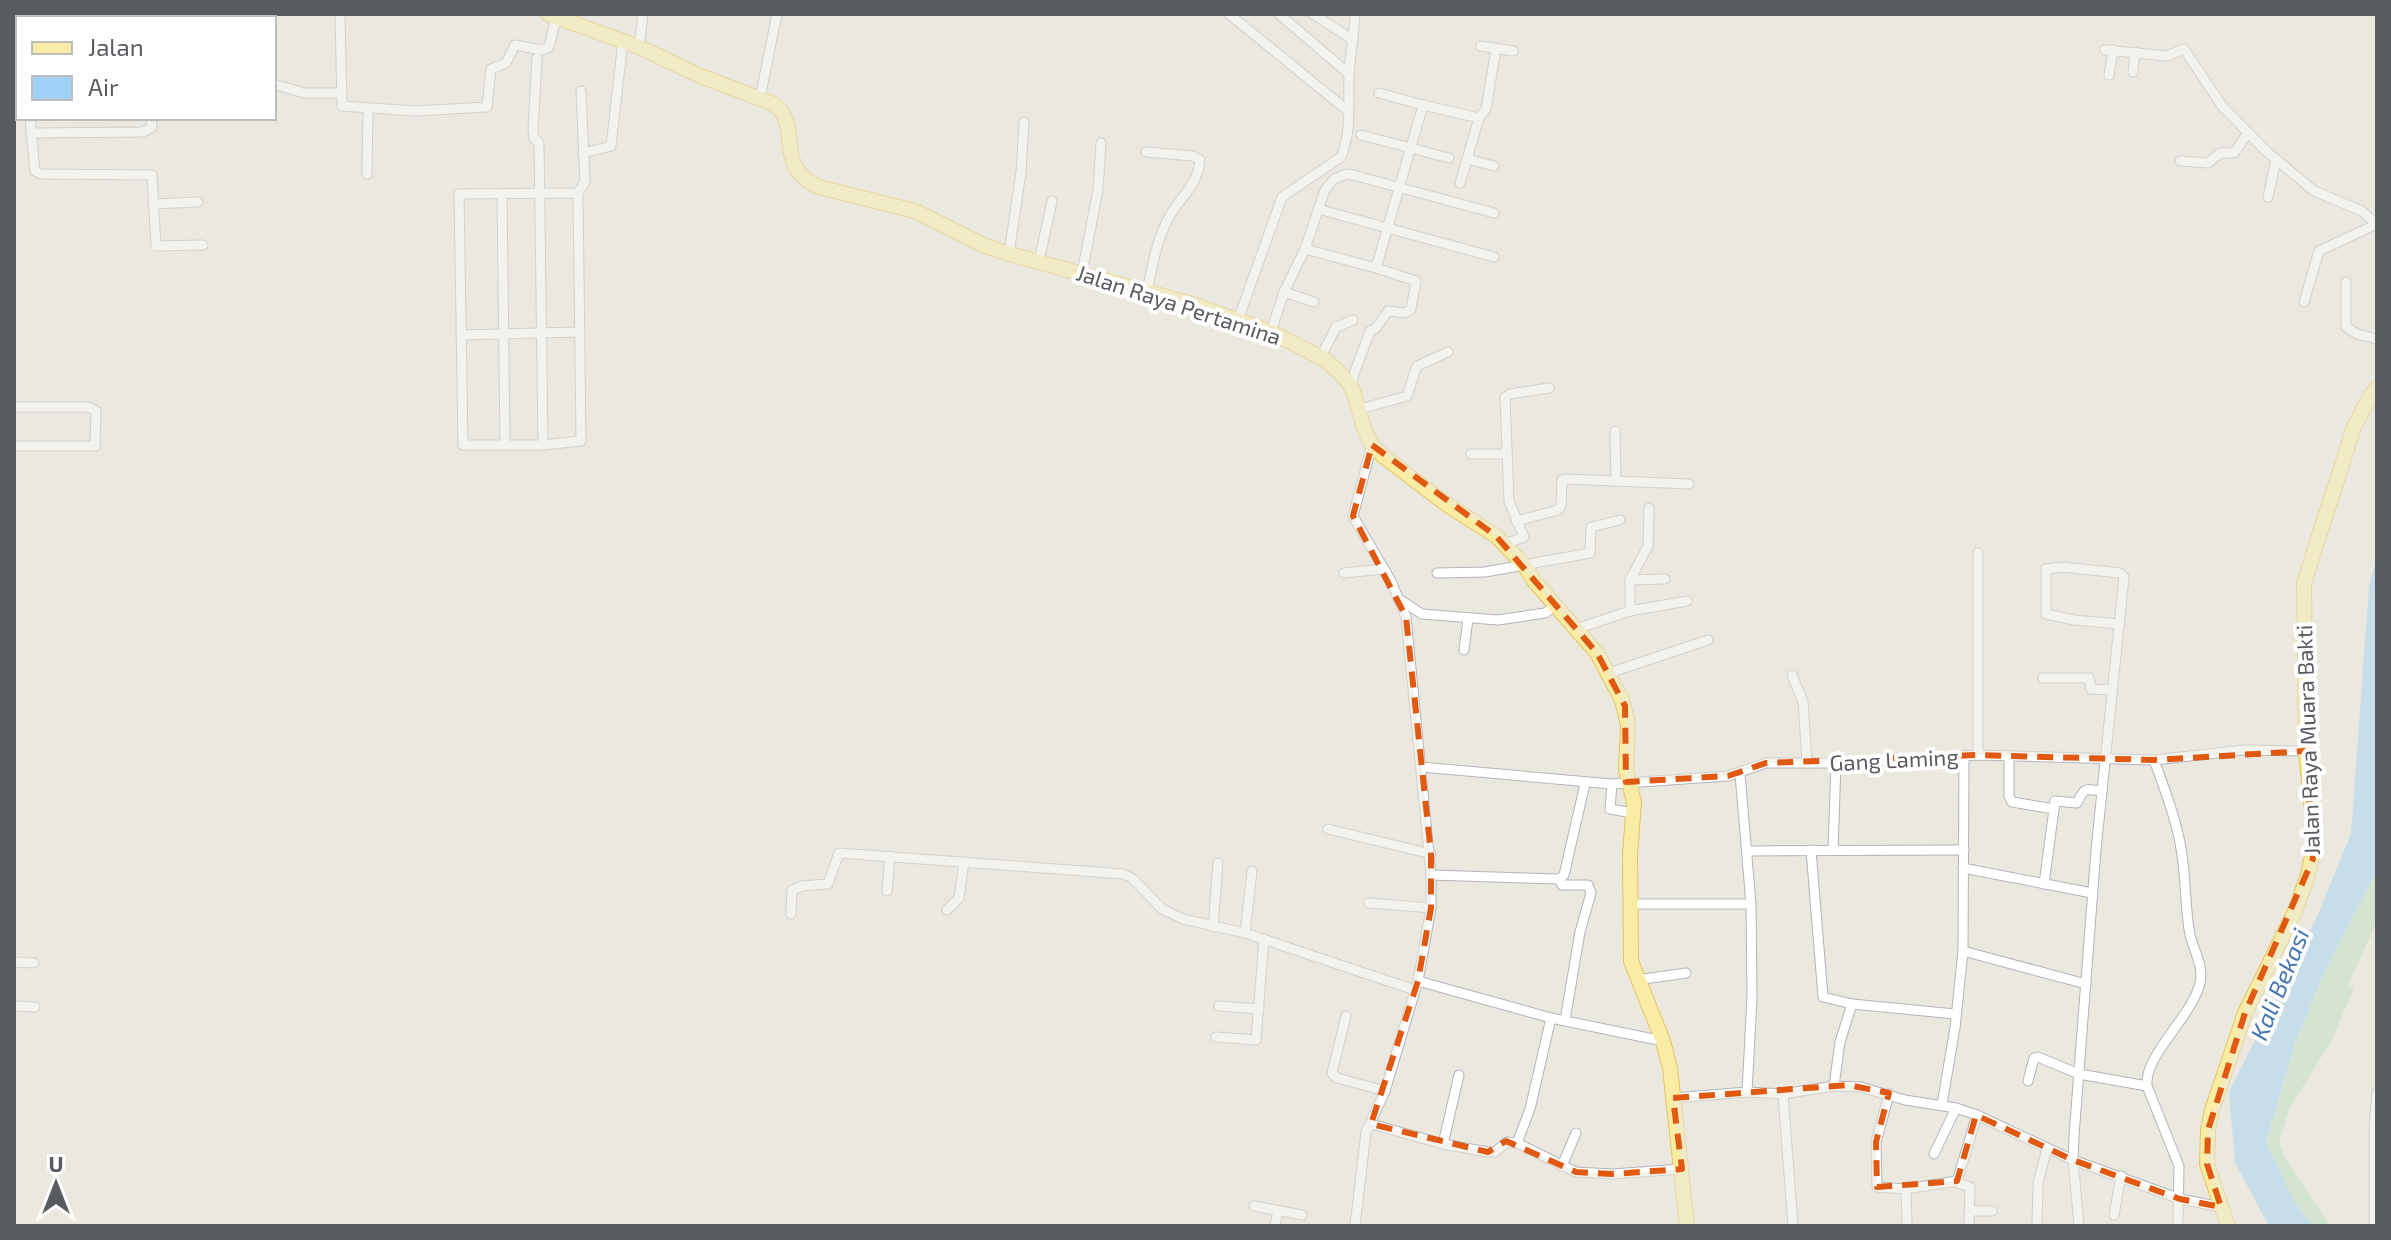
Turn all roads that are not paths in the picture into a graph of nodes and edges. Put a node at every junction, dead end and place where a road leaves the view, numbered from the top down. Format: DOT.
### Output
graph roads {
  1 [pos="340,14"];
  2 [pos="643,14"];
  3 [pos="777,14"];
  4 [pos="1229,14"];
  5 [pos="1279,14"];
  6 [pos="1355,14"];
  7 [pos="554,15"];
  8 [pos="1314,15"];
  9 [pos="1300,31"];
  10 [pos="1353,40"];
  11 [pos="623,41"];
  12 [pos="1481,46"];
  13 [pos="639,47"];
  14 [pos="1496,49"];
  15 [pos="1513,51"];
  16 [pos="2135,52"];
  17 [pos="537,58"];
  18 [pos="2133,72"];
  19 [pos="1349,74"];
  20 [pos="2109,75"];
  21 [pos="276,85"];
  22 [pos="581,91"];
  23 [pos="340,93"];
  24 [pos="1379,93"];
  25 [pos="760,98"];
  26 [pos="1423,105"];
  27 [pos="368,109"];
  28 [pos="1348,111"];
  29 [pos="1479,118"];
  30 [pos="30,120"];
  31 [pos="151,120"];
  32 [pos="1024,122"];
  33 [pos="31,133"];
  34 [pos="2248,133"];
  35 [pos="1361,135"];
  36 [pos="1101,143"];
  37 [pos="1410,147"];
  38 [pos="1146,152"];
  39 [pos="583,153"];
  40 [pos="1449,158"];
  41 [pos="1467,159"];
  42 [pos="2276,159"];
  43 [pos="2180,161"];
  44 [pos="1494,166"];
  45 [pos="367,174"];
  46 [pos="1460,183"];
  47 [pos="1398,187"];
  48 [pos="578,193"];
  49 [pos="502,194"];
  50 [pos="539,194"];
  51 [pos="2268,197"];
  52 [pos="1052,201"];
  53 [pos="198,202"];
  54 [pos="153,204"];
  55 [pos="1318,209"];
  56 [pos="1494,213"];
  57 [pos="2376,223"];
  58 [pos="1386,228"];
  59 [pos="203,245"];
  60 [pos="1305,249"];
  61 [pos="1009,254"];
  62 [pos="1494,257"];
  63 [pos="1039,261"];
  64 [pos="1376,268"];
  65 [pos="1082,273"];
  66 [pos="2346,282"];
  67 [pos="1147,292"];
  68 [pos="1284,292"];
  69 [pos="1314,302"];
  70 [pos="2304,302"];
  71 [pos="1238,320"];
  72 [pos="1353,320"];
  73 [pos="580,332"];
  74 [pos="1271,332"];
  75 [pos="541,333"];
  76 [pos="503,334"];
  77 [pos="461,335"];
  78 [pos="2377,339"];
  79 [pos="1448,352"];
  80 [pos="1321,357"];
  81 [pos="1350,385"];
  82 [pos="2377,387"];
  83 [pos="1549,388"];
  84 [pos="14,407"];
  85 [pos="1360,409"];
  86 [pos="1615,431"];
  87 [pos="505,445"];
  88 [pos="543,445"];
  89 [pos="1372,445"];
  90 [pos="14,446"];
  91 [pos="1471,454"];
  92 [pos="1507,454"];
  93 [pos="1616,481"];
  94 [pos="1689,484"];
  95 [pos="1649,508"];
  96 [pos="1620,520"];
  97 [pos="1516,521"];
  98 [pos="1504,544"];
  99 [pos="1978,553"];
  100 [pos="1524,565"];
  101 [pos="1383,569"];
  102 [pos="1344,573"];
  103 [pos="1437,573"];
  104 [pos="1665,579"];
  105 [pos="1630,580"];
  106 [pos="1400,600"];
  107 [pos="1687,601"];
  108 [pos="1555,606"];
  109 [pos="1630,611"];
  110 [pos="1468,619"];
  111 [pos="2120,624"];
  112 [pos="1576,629"];
  113 [pos="1708,640"];
  114 [pos="1464,650"];
  115 [pos="1609,673"];
  116 [pos="1792,675"];
  117 [pos="2043,678"];
  118 [pos="2111,690"];
  119 [pos="2306,751"];
  120 [pos="1978,755"];
  121 [pos="1964,756"];
  122 [pos="2009,756"];
  123 [pos="2105,757"];
  124 [pos="2159,759"];
  125 [pos="1807,763"];
  126 [pos="1836,763"];
  127 [pos="1421,767"];
  128 [pos="1740,774"];
  129 [pos="1628,782"];
  130 [pos="1585,784"];
  131 [pos="1612,784"];
  132 [pos="2102,791"];
  133 [pos="2054,809"];
  134 [pos="1633,813"];
  135 [pos="1328,829"];
  136 [pos="1811,850"];
  137 [pos="1833,850"];
  138 [pos="1964,850"];
  139 [pos="1747,851"];
  140 [pos="1431,854"];
  141 [pos="890,856"];
  142 [pos="964,862"];
  143 [pos="1218,863"];
  144 [pos="1963,868"];
  145 [pos="1252,871"];
  146 [pos="1431,875"];
  147 [pos="1559,879"];
  148 [pos="2044,884"];
  149 [pos="887,891"];
  150 [pos="2092,893"];
  151 [pos="1369,903"];
  152 [pos="1629,904"];
  153 [pos="1751,904"];
  154 [pos="1431,908"];
  155 [pos="947,910"];
  156 [pos="791,914"];
  157 [pos="1213,927"];
  158 [pos="1245,933"];
  159 [pos="1264,939"];
  160 [pos="1963,951"];
  161 [pos="14,962"];
  162 [pos="34,963"];
  163 [pos="1686,973"];
  164 [pos="1637,980"];
  165 [pos="2086,984"];
  166 [pos="1416,986"];
  167 [pos="1852,1004"];
  168 [pos="14,1006"];
  169 [pos="1219,1006"];
  170 [pos="35,1007"];
  171 [pos="1259,1009"];
  172 [pos="1955,1014"];
  173 [pos="1346,1016"];
  174 [pos="1551,1018"];
  175 [pos="1565,1020"];
  176 [pos="1216,1037"];
  177 [pos="1663,1041"];
  178 [pos="2079,1074"];
  179 [pos="1459,1075"];
  180 [pos="2028,1081"];
  181 [pos="1834,1086"];
  182 [pos="2147,1086"];
  183 [pos="1385,1091"];
  184 [pos="1747,1092"];
  185 [pos="2377,1092"];
  186 [pos="1783,1094"];
  187 [pos="1889,1094"];
  188 [pos="1673,1098"];
  189 [pos="1942,1104"];
  190 [pos="1956,1108"];
  191 [pos="1977,1115"];
  192 [pos="1371,1124"];
  193 [pos="1576,1133"];
  194 [pos="1517,1143"];
  195 [pos="1443,1144"];
  196 [pos="2047,1148"];
  197 [pos="1934,1154"];
  198 [pos="2073,1160"];
  199 [pos="1562,1166"];
  200 [pos="1682,1169"];
  201 [pos="2121,1176"];
  202 [pos="1955,1182"];
  203 [pos="2376,1183"];
  204 [pos="1906,1189"];
  205 [pos="2185,1200"];
  206 [pos="1254,1206"];
  207 [pos="2221,1207"];
  208 [pos="1278,1211"];
  209 [pos="1969,1211"];
  210 [pos="1992,1211"];
  211 [pos="1302,1215"];
  212 [pos="2114,1215"];
  213 [pos="1275,1226"];
  214 [pos="1355,1226"];
  215 [pos="1687,1226"];
  216 [pos="1793,1226"];
  217 [pos="1907,1226"];
  218 [pos="1969,1226"];
  219 [pos="2037,1226"];
  220 [pos="2079,1226"];
  221 [pos="2178,1226"];
  222 [pos="2228,1226"];
  223 [pos="2374,1226"];
  1 -- 23 [label="street"];
  2 -- 13 [label="street"];
  3 -- 25 [label="street"];
  4 -- 28 [label="street"];
  5 -- 9 [label="street"];
  6 -- 10 [label="street"];
  7 -- 11 [label="main road, Jalan Raya Pertamina"];
  7 -- 27 [label="street"];
  8 -- 9 [label="street"];
  8 -- 10 [label="street"];
  9 -- 19 [label="street"];
  10 -- 19 [label="street"];
  11 -- 13 [label="main road, Jalan Raya Pertamina"];
  11 -- 39 [label="street"];
  12 -- 14 [label="street"];
  13 -- 25 [label="main road, Jalan Raya Pertamina"];
  14 -- 15 [label="street"];
  14 -- 29 [label="street"];
  16 -- 18 [label="street"];
  16 -- 20 [label="street"];
  16 -- 34 [label="street"];
  17 -- 50 [label="street"];
  19 -- 28 [label="street"];
  21 -- 23 [label="street"];
  22 -- 39 [label="street"];
  23 -- 27 [label="street"];
  24 -- 26 [label="street"];
  25 -- 61 [label="main road, Jalan Raya Pertamina"];
  26 -- 29 [label="street"];
  26 -- 37 [label="street"];
  27 -- 45 [label="street"];
  28 -- 71 [label="street"];
  29 -- 41 [label="street"];
  30 -- 33 [label="street"];
  31 -- 33 [label="street"];
  32 -- 61 [label="street"];
  33 -- 54 [label="street"];
  34 -- 42 [label="street"];
  34 -- 43 [label="street"];
  35 -- 37 [label="street"];
  36 -- 65 [label="street"];
  37 -- 40 [label="street"];
  37 -- 47 [label="street"];
  38 -- 67 [label="street"];
  39 -- 48 [label="street"];
  41 -- 44 [label="street"];
  41 -- 46 [label="street"];
  42 -- 51 [label="street"];
  42 -- 57 [label="street"];
  47 -- 55 [label="street"];
  47 -- 56 [label="street"];
  47 -- 58 [label="street"];
  48 -- 50 [label="street"];
  48 -- 73 [label="street"];
  49 -- 50 [label="street"];
  49 -- 76 [label="street"];
  49 -- 77 [label="street"];
  50 -- 75 [label="street"];
  52 -- 63 [label="street"];
  53 -- 54 [label="street"];
  54 -- 59 [label="street"];
  55 -- 58 [label="street"];
  55 -- 60 [label="street"];
  57 -- 70 [label="street"];
  58 -- 62 [label="street"];
  58 -- 64 [label="street"];
  60 -- 64 [label="street"];
  60 -- 68 [label="street"];
  61 -- 63 [label="main road, Jalan Raya Pertamina"];
  63 -- 65 [label="main road, Jalan Raya Pertamina"];
  64 -- 81 [label="street"];
  65 -- 67 [label="main road, Jalan Raya Pertamina"];
  66 -- 78 [label="street"];
  67 -- 71 [label="main road, Jalan Raya Pertamina"];
  68 -- 69 [label="street"];
  68 -- 74 [label="street"];
  71 -- 74 [label="main road, Jalan Raya Pertamina"];
  72 -- 80 [label="street"];
  73 -- 75 [label="street"];
  73 -- 88 [label="street"];
  74 -- 80 [label="main road, Jalan Raya Pertamina"];
  75 -- 76 [label="street"];
  75 -- 88 [label="street"];
  76 -- 77 [label="street"];
  76 -- 87 [label="street"];
  77 -- 87 [label="street"];
  79 -- 85 [label="street"];
  80 -- 81 [label="main road, Jalan Raya Pertamina"];
  81 -- 85 [label="main road, Jalan Raya Pertamina"];
  82 -- 119 [label="main road, Jalan Raya Muara Bakti"];
  83 -- 92 [label="street"];
  84 -- 90 [label="street"];
  85 -- 89 [label="main road, Jalan Raya Pertamina"];
  86 -- 93 [label="street"];
  87 -- 88 [label="street"];
  89 -- 98 [label="main road"];
  89 -- 101 [label="street"];
  91 -- 92 [label="street"];
  92 -- 97 [label="street"];
  93 -- 94 [label="street"];
  93 -- 97 [label="street"];
  95 -- 105 [label="street"];
  96 -- 100 [label="street"];
  97 -- 98 [label="street"];
  98 -- 100 [label="main road"];
  99 -- 120 [label="street"];
  100 -- 103 [label="street"];
  100 -- 108 [label="main road"];
  101 -- 102 [label="street"];
  101 -- 106 [label="street"];
  104 -- 105 [label="street"];
  105 -- 109 [label="street"];
  106 -- 110 [label="street"];
  106 -- 127 [label="street"];
  107 -- 109 [label="street"];
  108 -- 110 [label="street"];
  108 -- 112 [label="main road"];
  109 -- 112 [label="street"];
  110 -- 114 [label="street"];
  111 -- 111 [label="street"];
  111 -- 118 [label="street"];
  112 -- 115 [label="main road"];
  113 -- 115 [label="street"];
  115 -- 129 [label="main road"];
  116 -- 125 [label="street"];
  117 -- 118 [label="street"];
  118 -- 123 [label="street"];
  119 -- 124 [label="street, Gang Laming"];
  119 -- 207 [label="main road, Jalan Raya Muara Bakti"];
  120 -- 121 [label="street, Gang Laming"];
  120 -- 122 [label="street, Gang Laming"];
  121 -- 126 [label="street, Gang Laming"];
  121 -- 138 [label="street"];
  122 -- 123 [label="street, Gang Laming"];
  122 -- 133 [label="street"];
  123 -- 124 [label="street, Gang Laming"];
  123 -- 132 [label="street"];
  124 -- 182 [label="street"];
  125 -- 126 [label="street, Gang Laming"];
  125 -- 128 [label="street, Gang Laming"];
  126 -- 137 [label="street"];
  127 -- 130 [label="street, Gang Laming"];
  127 -- 140 [label="street"];
  128 -- 129 [label="street, Gang Laming"];
  128 -- 139 [label="street"];
  129 -- 131 [label="street, Gang Laming"];
  129 -- 134 [label="main road"];
  130 -- 131 [label="street, Gang Laming"];
  130 -- 147 [label="street"];
  131 -- 134 [label="street"];
  132 -- 133 [label="street"];
  132 -- 150 [label="street"];
  133 -- 148 [label="street"];
  134 -- 152 [label="main road"];
  135 -- 140 [label="street"];
  136 -- 137 [label="street"];
  136 -- 139 [label="street"];
  136 -- 167 [label="street"];
  137 -- 138 [label="street"];
  138 -- 144 [label="street"];
  139 -- 153 [label="street"];
  140 -- 146 [label="street"];
  141 -- 142 [label="street"];
  141 -- 149 [label="street"];
  141 -- 156 [label="street"];
  142 -- 155 [label="street"];
  142 -- 157 [label="street"];
  143 -- 157 [label="street"];
  144 -- 148 [label="street"];
  144 -- 160 [label="street"];
  145 -- 158 [label="street"];
  146 -- 147 [label="street"];
  146 -- 154 [label="street"];
  147 -- 175 [label="street"];
  148 -- 150 [label="street"];
  150 -- 165 [label="street"];
  151 -- 154 [label="street"];
  152 -- 153 [label="street"];
  152 -- 164 [label="main road"];
  153 -- 184 [label="street"];
  154 -- 166 [label="street"];
  157 -- 158 [label="street"];
  158 -- 159 [label="street"];
  159 -- 166 [label="street"];
  159 -- 171 [label="street"];
  160 -- 165 [label="street"];
  160 -- 172 [label="street"];
  161 -- 162 [label="street"];
  163 -- 164 [label="street"];
  164 -- 177 [label="main road"];
  165 -- 178 [label="street"];
  166 -- 174 [label="street"];
  166 -- 183 [label="street"];
  167 -- 172 [label="street"];
  167 -- 181 [label="street"];
  168 -- 170 [label="street"];
  169 -- 171 [label="street"];
  171 -- 176 [label="street"];
  172 -- 189 [label="street"];
  173 -- 183 [label="street"];
  174 -- 175 [label="street"];
  174 -- 194 [label="street"];
  175 -- 177 [label="street"];
  177 -- 188 [label="main road"];
  178 -- 180 [label="street"];
  178 -- 182 [label="street"];
  178 -- 198 [label="street"];
  179 -- 195 [label="street"];
  181 -- 186 [label="street"];
  181 -- 187 [label="street"];
  182 -- 205 [label="street"];
  183 -- 192 [label="street"];
  184 -- 186 [label="street"];
  184 -- 188 [label="street"];
  185 -- 203 [label="street"];
  186 -- 216 [label="street"];
  187 -- 189 [label="street"];
  187 -- 204 [label="street"];
  188 -- 200 [label="main road"];
  189 -- 190 [label="street"];
  190 -- 191 [label="street"];
  190 -- 197 [label="street"];
  191 -- 196 [label="street"];
  191 -- 202 [label="street"];
  192 -- 195 [label="street"];
  192 -- 214 [label="street"];
  193 -- 199 [label="street"];
  194 -- 195 [label="street"];
  194 -- 199 [label="street"];
  196 -- 198 [label="street"];
  196 -- 219 [label="street"];
  198 -- 201 [label="street"];
  198 -- 220 [label="street"];
  199 -- 200 [label="street"];
  200 -- 215 [label="main road"];
  201 -- 205 [label="street"];
  201 -- 212 [label="street"];
  202 -- 204 [label="street"];
  202 -- 209 [label="street"];
  203 -- 223 [label="street"];
  204 -- 217 [label="street"];
  205 -- 207 [label="street"];
  205 -- 221 [label="street"];
  206 -- 208 [label="street"];
  207 -- 222 [label="main road, Jalan Raya Muara Bakti"];
  208 -- 211 [label="street"];
  208 -- 213 [label="street"];
  209 -- 210 [label="street"];
  209 -- 218 [label="street"];
}
